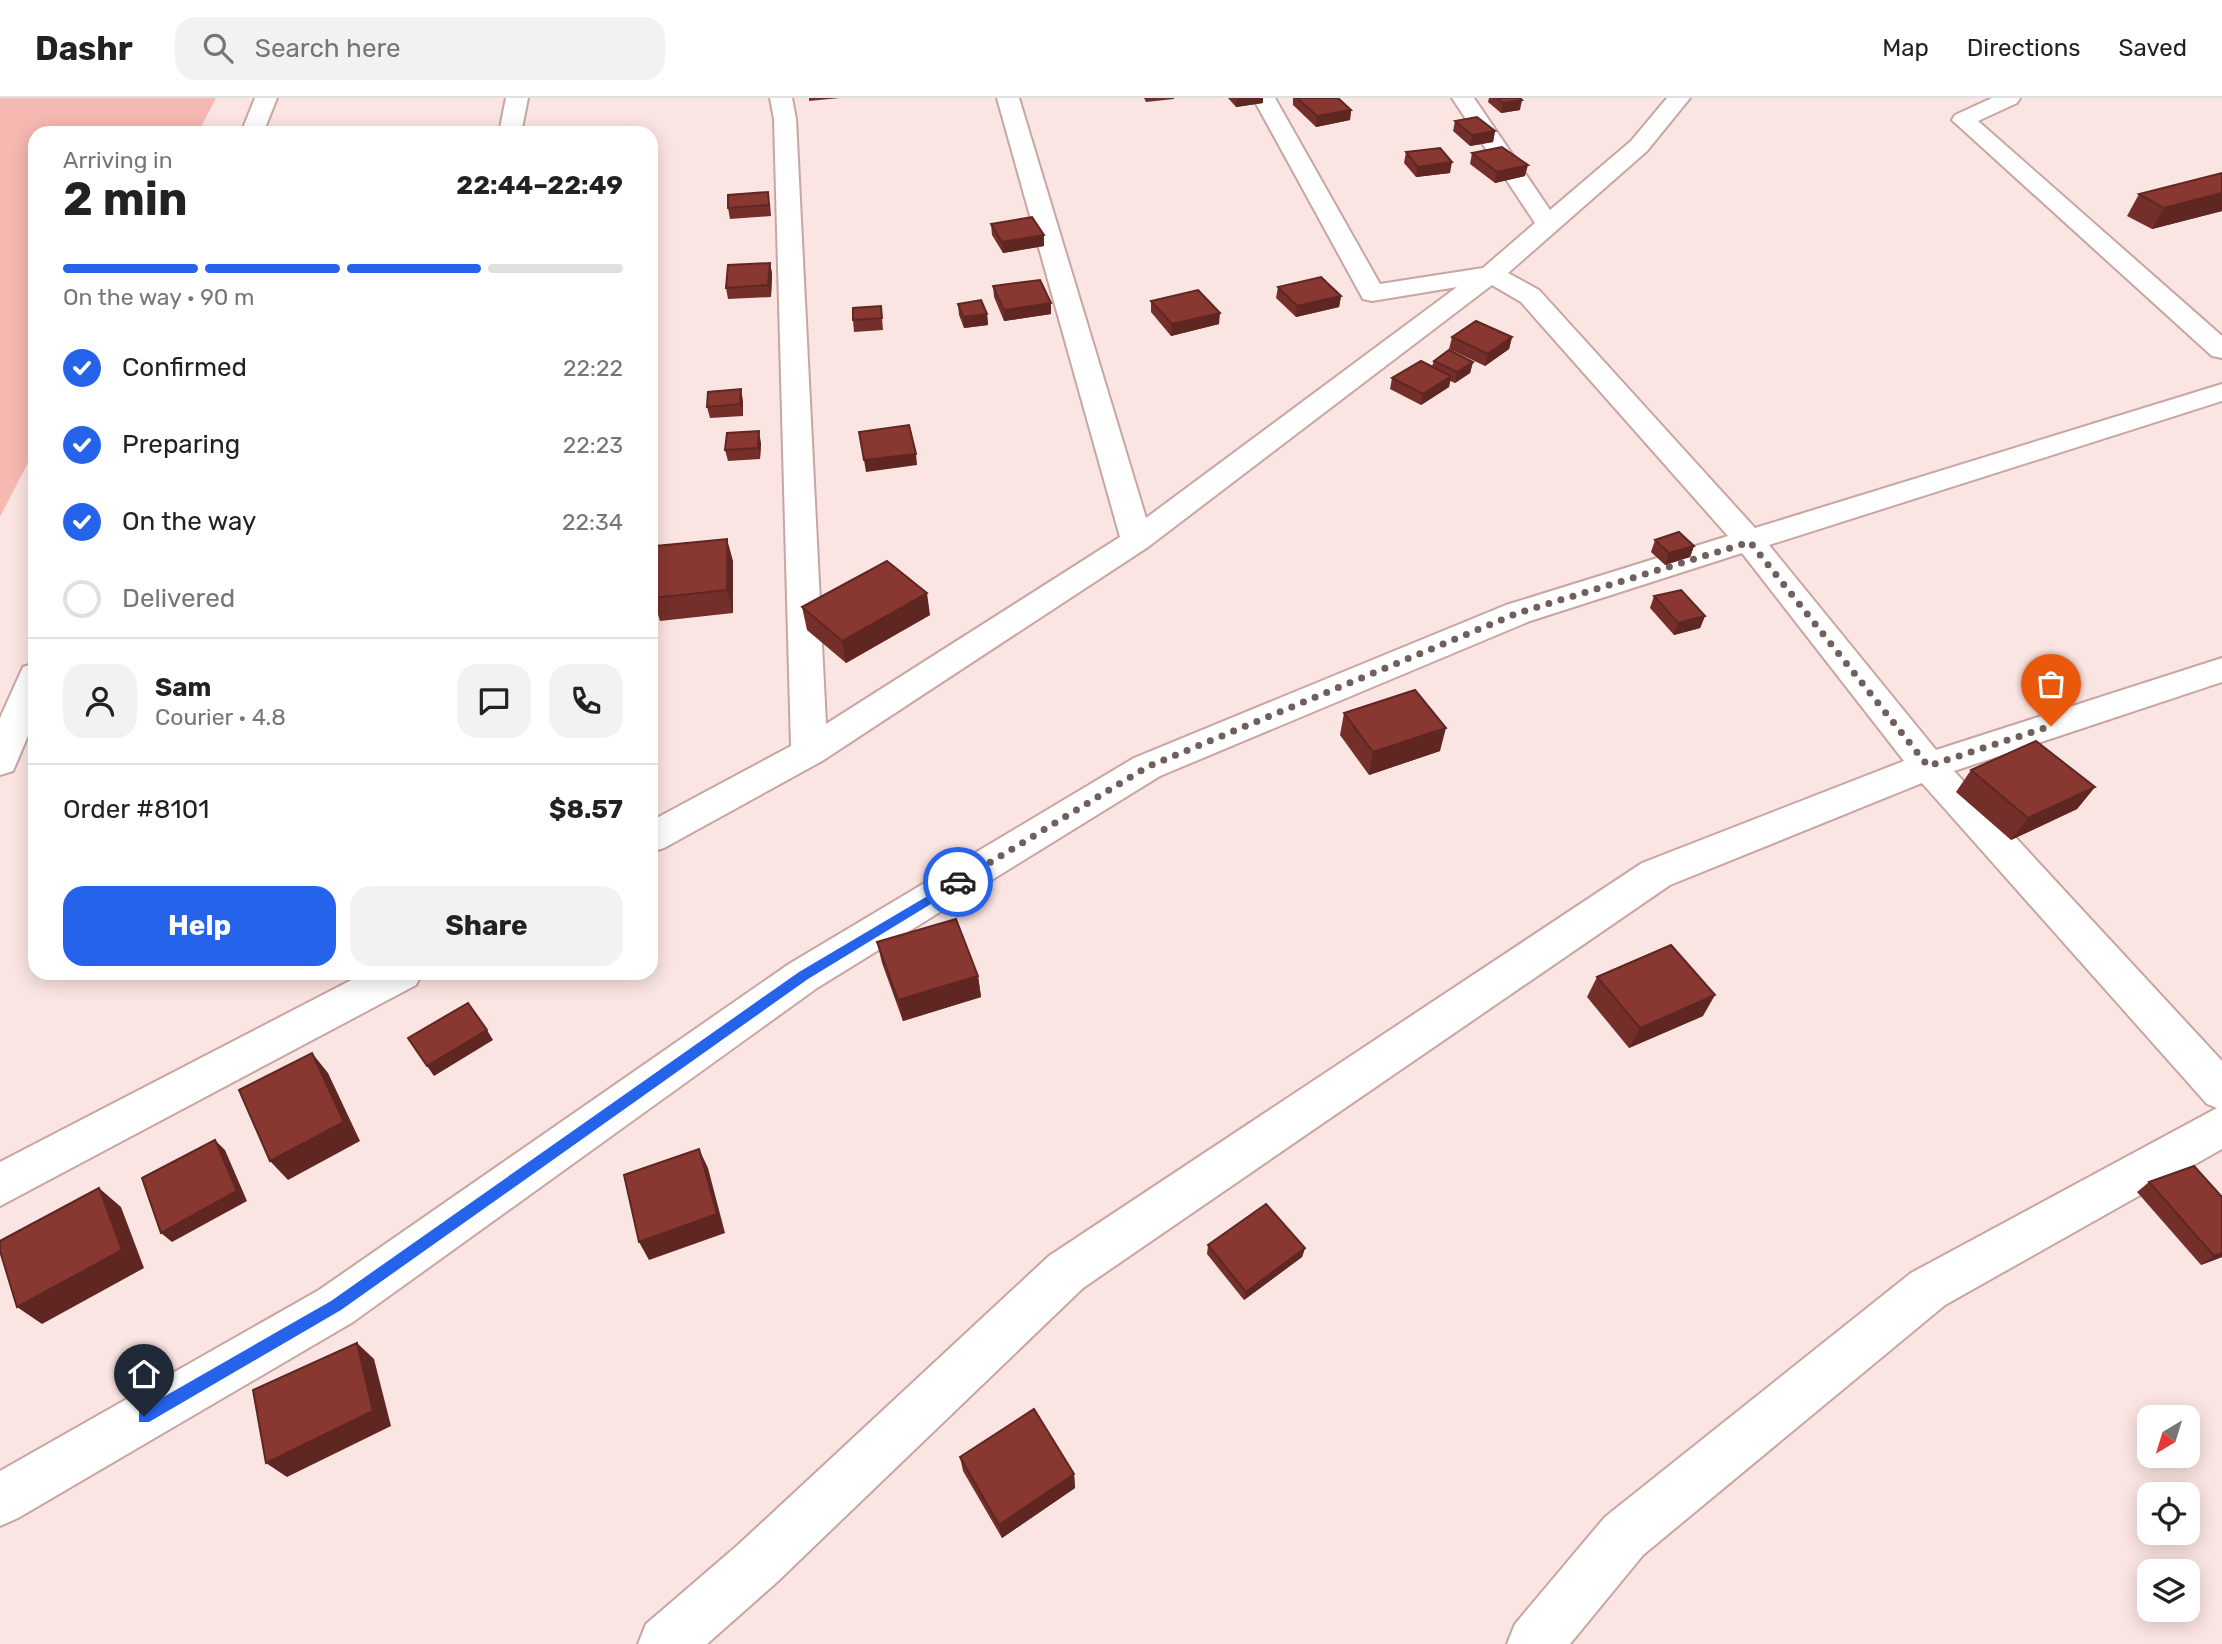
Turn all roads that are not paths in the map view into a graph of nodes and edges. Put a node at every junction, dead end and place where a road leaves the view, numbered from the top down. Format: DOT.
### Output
graph roads {
  1 [pos="266,98"];
  2 [pos="517,98"];
  3 [pos="780,98"];
  4 [pos="1008,98"];
  5 [pos="1264,98"];
  6 [pos="1463,98"];
  7 [pos="1679,98"];
  8 [pos="2009,98"];
  9 [pos="255,126"];
  10 [pos="511,126"];
  11 [pos="1547,222"];
  12 [pos="1491,274"];
  13 [pos="2222,350"];
  14 [pos="2222,392"];
  15 [pos="1137,540"];
  16 [pos="1750,542"];
  17 [pos="2222,670"];
  18 [pos="28,692"];
  19 [pos="809,752"];
  20 [pos="0,762"];
  21 [pos="1928,766"];
  22 [pos="658,834"];
  23 [pos="378,980"];
  24 [pos="343,990"];
  25 [pos="2222,1091"];
  26 [pos="2222,1126"];
  27 [pos="0,1185"];
  28 [pos="0,1500"];
  29 [pos="666,1644"];
  30 [pos="1535,1644"];
  1 -- 9 [label="street"];
  2 -- 10 [label="street"];
  3 -- 19 [label="street"];
  4 -- 15 [label="street"];
  5 -- 12 [label="street"];
  6 -- 11 [label="street"];
  7 -- 11 [label="street"];
  8 -- 13 [label="street"];
  11 -- 12 [label="street"];
  12 -- 15 [label="street"];
  12 -- 16 [label="street"];
  14 -- 16 [label="street"];
  15 -- 19 [label="street"];
  16 -- 21 [label="street"];
  16 -- 28 [label="street"];
  17 -- 21 [label="street"];
  18 -- 20 [label="street"];
  19 -- 22 [label="street"];
  21 -- 25 [label="street"];
  21 -- 29 [label="street"];
  23 -- 24 [label="street"];
  24 -- 27 [label="street"];
  26 -- 30 [label="street"];
}
